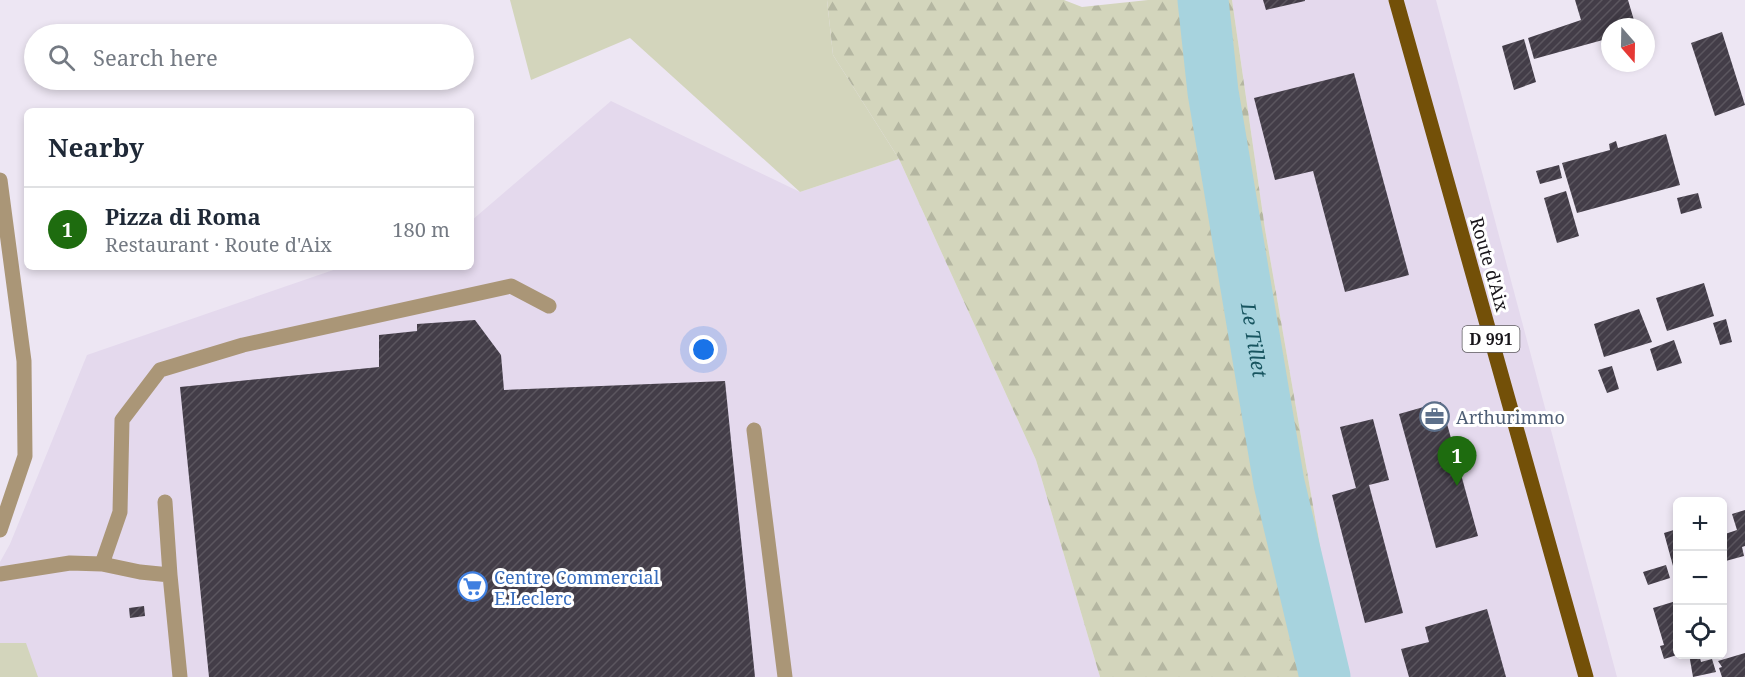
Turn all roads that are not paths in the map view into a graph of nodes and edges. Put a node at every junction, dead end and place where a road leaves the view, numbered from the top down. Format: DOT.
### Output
graph roads {
  1 [pos="1396,0"];
  2 [pos="0,180"];
  3 [pos="549,306"];
  4 [pos="754,430"];
  5 [pos="165,502"];
  6 [pos="0,531"];
  7 [pos="102,564"];
  8 [pos="0,574"];
  9 [pos="170,575"];
  10 [pos="180,677"];
  11 [pos="785,677"];
  12 [pos="1586,677"];
  1 -- 12 [label="main road, Route d'Aix / D 991"];
  2 -- 6 [label="street"];
  3 -- 7 [label="street"];
  4 -- 11 [label="street"];
  5 -- 9 [label="street"];
  7 -- 8 [label="street"];
  7 -- 9 [label="street"];
  9 -- 10 [label="street"];
}
